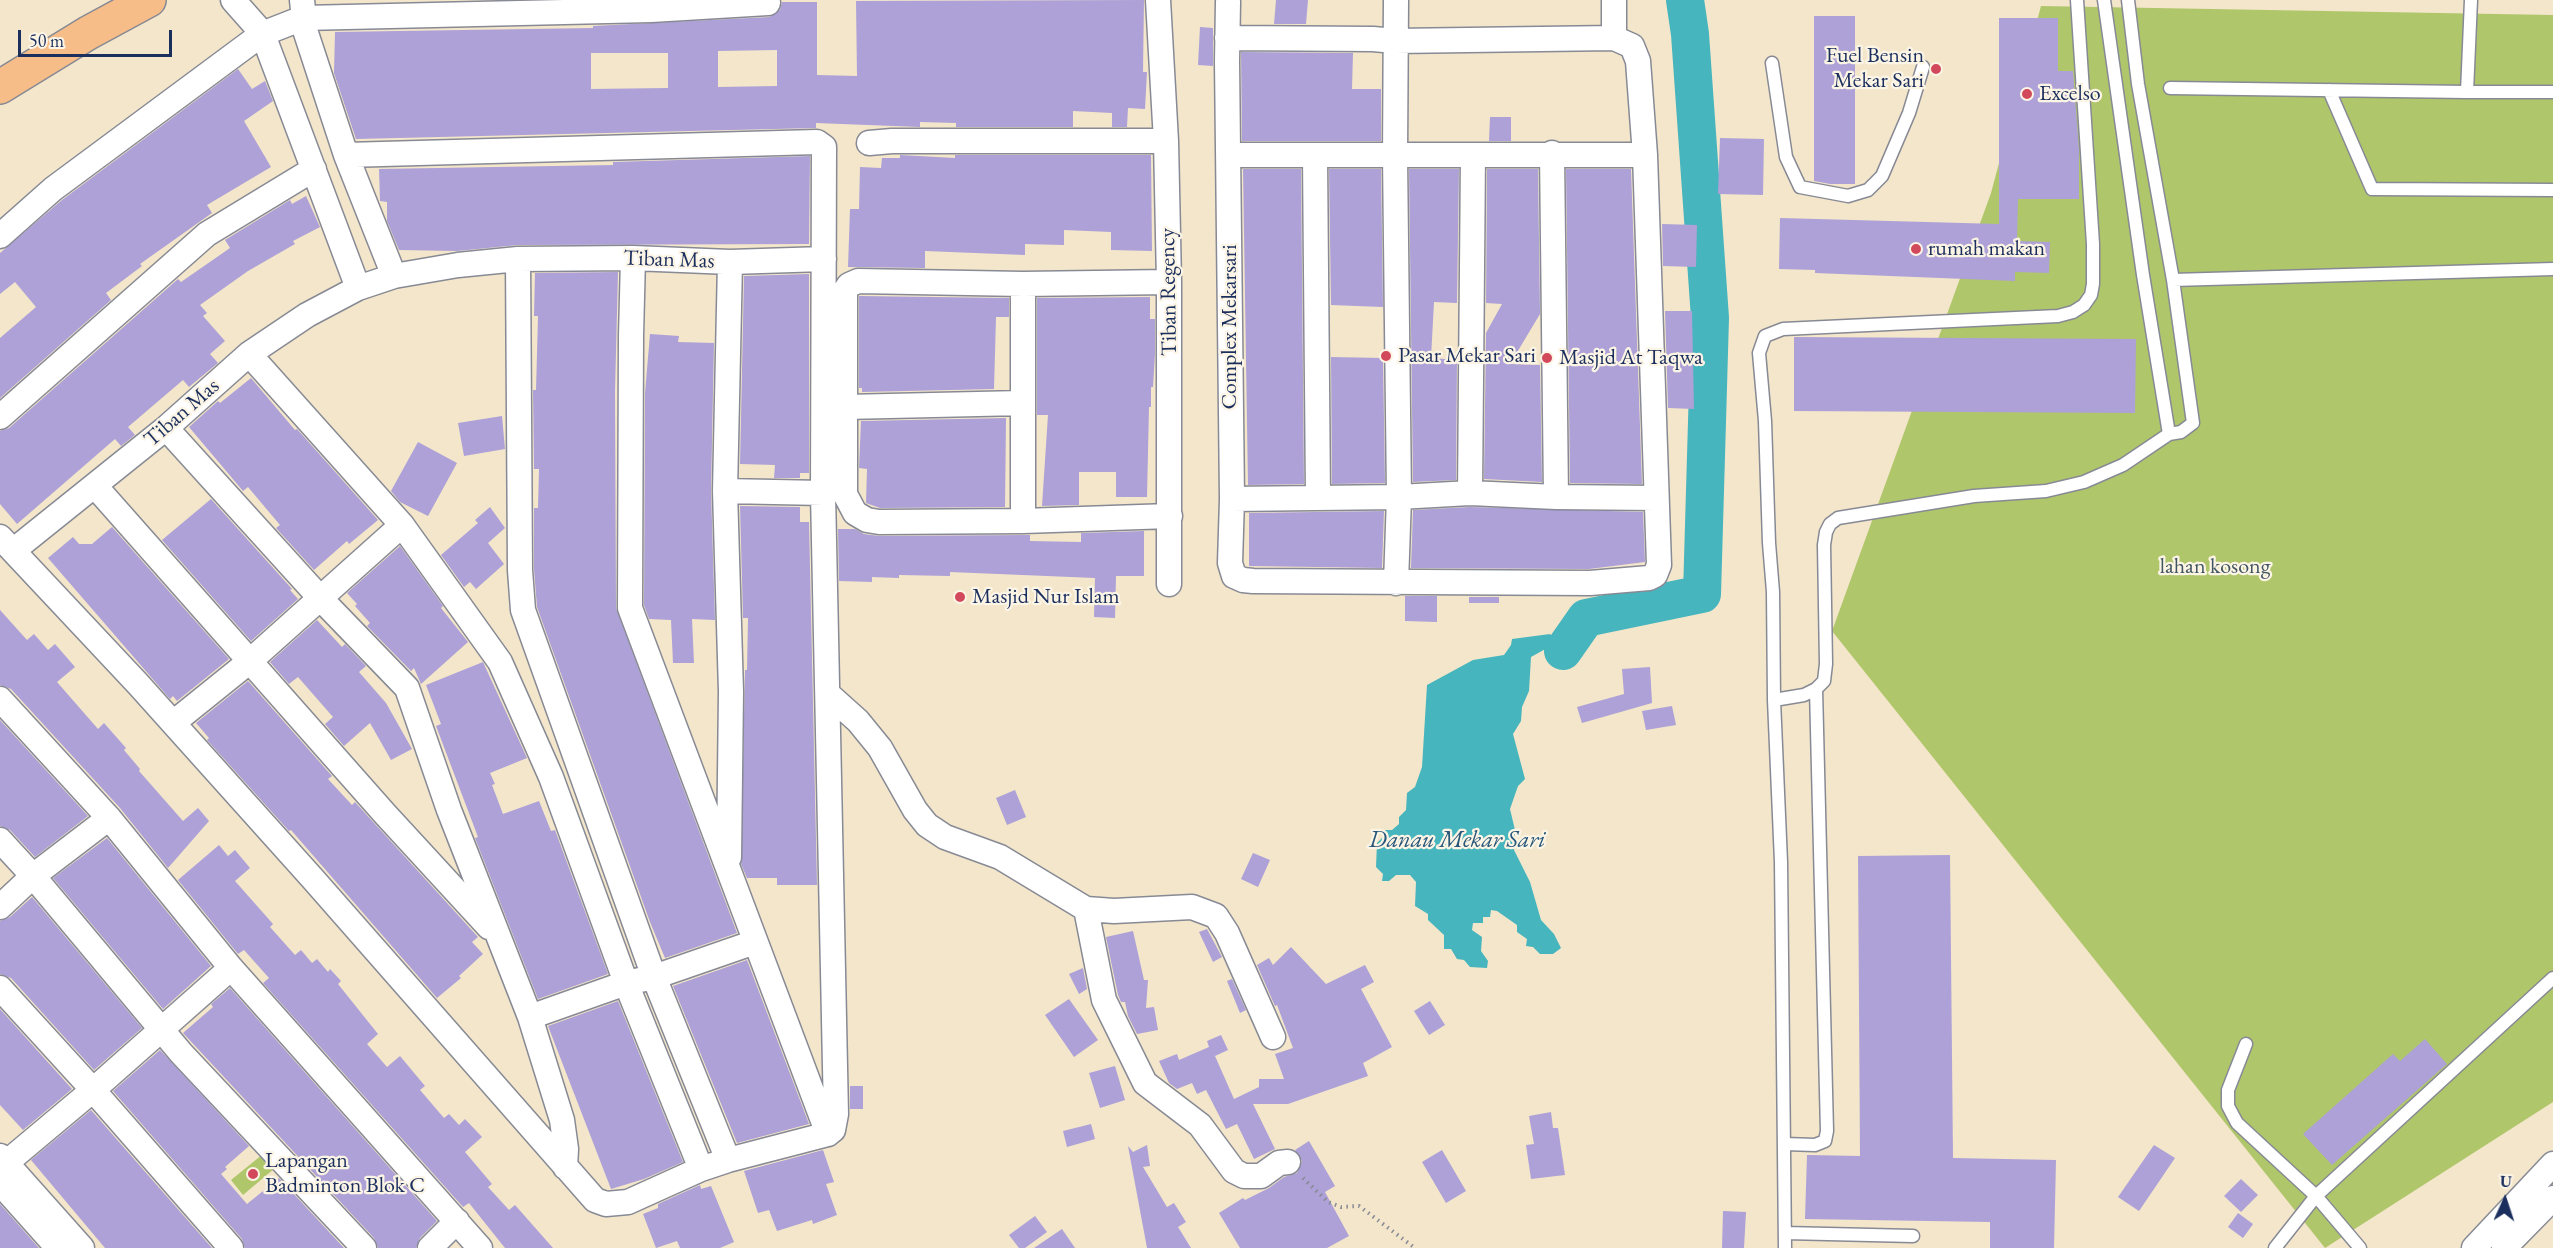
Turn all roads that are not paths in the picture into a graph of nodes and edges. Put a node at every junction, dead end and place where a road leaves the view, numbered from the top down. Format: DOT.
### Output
graph roads {
  1 [pos="149,0"];
  2 [pos="233,0"];
  3 [pos="1158,0"];
  4 [pos="1396,0"];
  5 [pos="1614,0"];
  6 [pos="2077,0"];
  7 [pos="2104,0"];
  8 [pos="2128,0"];
  9 [pos="2471,0"];
  10 [pos="1228,2"];
  11 [pos="768,3"];
  12 [pos="659,5"];
  13 [pos="303,9"];
  14 [pos="262,34"];
  15 [pos="1227,38"];
  16 [pos="1614,38"];
  17 [pos="1395,41"];
  18 [pos="1772,63"];
  19 [pos="1923,67"];
  20 [pos="0,87"];
  21 [pos="2170,88"];
  22 [pos="2329,90"];
  23 [pos="2467,92"];
  24 [pos="2553,92"];
  25 [pos="1166,141"];
  26 [pos="869,143"];
  27 [pos="1552,153"];
  28 [pos="345,155"];
  29 [pos="1229,155"];
  30 [pos="1473,155"];
  31 [pos="1645,155"];
  32 [pos="1395,156"];
  33 [pos="1315,157"];
  34 [pos="314,169"];
  35 [pos="356,180"];
  36 [pos="2553,190"];
  37 [pos="323,191"];
  38 [pos="0,236"];
  39 [pos="633,258"];
  40 [pos="518,259"];
  41 [pos="824,259"];
  42 [pos="730,262"];
  43 [pos="2553,269"];
  44 [pos="394,276"];
  45 [pos="2172,280"];
  46 [pos="1169,282"];
  47 [pos="1023,284"];
  48 [pos="358,288"];
  49 [pos="249,354"];
  50 [pos="1022,403"];
  51 [pos="845,407"];
  52 [pos="0,417"];
  53 [pos="166,428"];
  54 [pos="2169,434"];
  55 [pos="95,486"];
  56 [pos="725,491"];
  57 [pos="823,493"];
  58 [pos="1470,493"];
  59 [pos="1399,497"];
  60 [pos="1556,497"];
  61 [pos="1232,498"];
  62 [pos="1318,498"];
  63 [pos="1656,498"];
  64 [pos="1170,516"];
  65 [pos="1023,521"];
  66 [pos="402,525"];
  67 [pos="7,543"];
  68 [pos="1396,583"];
  69 [pos="1169,584"];
  70 [pos="321,599"];
  71 [pos="250,661"];
  72 [pos="1816,689"];
  73 [pos="829,696"];
  74 [pos="0,699"];
  75 [pos="1774,700"];
  76 [pos="173,723"];
  77 [pos="109,818"];
  78 [pos="0,840"];
  79 [pos="729,870"];
  80 [pos="33,876"];
  81 [pos="0,907"];
  82 [pos="1086,909"];
  83 [pos="498,936"];
  84 [pos="755,942"];
  85 [pos="231,968"];
  86 [pos="654,977"];
  87 [pos="2553,978"];
  88 [pos="626,983"];
  89 [pos="0,988"];
  90 [pos="530,1017"];
  91 [pos="161,1028"];
  92 [pos="1273,1037"];
  93 [pos="2246,1044"];
  94 [pos="93,1090"];
  95 [pos="828,1134"];
  96 [pos="1785,1144"];
  97 [pos="728,1160"];
  98 [pos="1288,1162"];
  99 [pos="2553,1164"];
  100 [pos="2,1167"];
  101 [pos="564,1167"];
  102 [pos="701,1169"];
  103 [pos="2316,1196"];
  104 [pos="2553,1198"];
  105 [pos="457,1221"];
  106 [pos="1785,1233"];
  107 [pos="1913,1236"];
  108 [pos="2512,1246"];
  109 [pos="58,1248"];
  110 [pos="82,1248"];
  111 [pos="231,1248"];
  112 [pos="364,1248"];
  113 [pos="430,1248"];
  114 [pos="480,1248"];
  115 [pos="1785,1248"];
  116 [pos="2275,1248"];
  117 [pos="2360,1248"];
  118 [pos="2474,1248"];
  1 -- 20 [label="highway"];
  2 -- 14 [label="street"];
  3 -- 25 [label="street, Tiban Regency"];
  4 -- 17 [label="street"];
  5 -- 16 [label="street"];
  6 -- 75 [label="lane"];
  7 -- 54 [label="lane"];
  8 -- 45 [label="lane"];
  9 -- 23 [label="lane"];
  10 -- 15 [label="street, Complex Mekarsari"];
  11 -- 12 [label="street"];
  12 -- 13 [label="street"];
  13 -- 14 [label="street"];
  13 -- 28 [label="street"];
  14 -- 34 [label="street"];
  14 -- 38 [label="street"];
  15 -- 17 [label="street"];
  15 -- 29 [label="street, Complex Mekarsari"];
  16 -- 17 [label="street"];
  16 -- 31 [label="street, Complex Mekarsari"];
  17 -- 32 [label="street"];
  18 -- 19 [label="lane"];
  21 -- 22 [label="lane"];
  22 -- 23 [label="lane"];
  22 -- 36 [label="lane"];
  23 -- 24 [label="lane"];
  25 -- 26 [label="street"];
  25 -- 46 [label="street, Tiban Regency"];
  27 -- 30 [label="street"];
  27 -- 31 [label="street"];
  27 -- 60 [label="street"];
  28 -- 35 [label="street"];
  28 -- 41 [label="street"];
  29 -- 33 [label="street"];
  29 -- 61 [label="street, Complex Mekarsari"];
  30 -- 32 [label="street"];
  30 -- 58 [label="street"];
  31 -- 63 [label="street, Complex Mekarsari"];
  32 -- 33 [label="street"];
  32 -- 59 [label="street"];
  33 -- 62 [label="street"];
  34 -- 37 [label="street"];
  34 -- 52 [label="street"];
  35 -- 37 [label="street"];
  35 -- 44 [label="street"];
  37 -- 48 [label="street"];
  39 -- 40 [label="street, Tiban Mas"];
  39 -- 42 [label="street, Tiban Mas"];
  39 -- 79 [label="street"];
  40 -- 44 [label="street, Tiban Mas"];
  40 -- 86 [label="street"];
  41 -- 42 [label="street, Tiban Mas"];
  41 -- 57 [label="street"];
  42 -- 56 [label="street"];
  43 -- 45 [label="lane"];
  44 -- 48 [label="street, Tiban Mas"];
  45 -- 54 [label="lane"];
  46 -- 47 [label="street"];
  46 -- 64 [label="street, Tiban Regency"];
  47 -- 50 [label="street"];
  47 -- 51 [label="street"];
  48 -- 49 [label="street, Tiban Mas"];
  49 -- 53 [label="street, Tiban Mas"];
  49 -- 66 [label="street"];
  50 -- 51 [label="street"];
  50 -- 65 [label="street"];
  51 -- 65 [label="street"];
  53 -- 55 [label="street, Tiban Mas"];
  53 -- 70 [label="street"];
  54 -- 72 [label="lane"];
  55 -- 67 [label="street, Tiban Mas"];
  55 -- 71 [label="street"];
  56 -- 57 [label="street"];
  56 -- 79 [label="street"];
  57 -- 73 [label="street"];
  58 -- 59 [label="street"];
  58 -- 60 [label="street"];
  59 -- 62 [label="street"];
  59 -- 68 [label="street"];
  60 -- 63 [label="street"];
  61 -- 62 [label="street"];
  61 -- 68 [label="street, Complex Mekarsari"];
  63 -- 68 [label="street, Complex Mekarsari"];
  64 -- 65 [label="street"];
  64 -- 69 [label="street, Tiban Regency"];
  66 -- 70 [label="street"];
  66 -- 88 [label="street"];
  67 -- 76 [label="street"];
  70 -- 71 [label="street"];
  70 -- 83 [label="street"];
  71 -- 76 [label="street"];
  71 -- 83 [label="street"];
  72 -- 75 [label="lane"];
  72 -- 96 [label="lane"];
  73 -- 82 [label="street"];
  73 -- 95 [label="street"];
  74 -- 77 [label="street"];
  75 -- 96 [label="lane"];
  76 -- 101 [label="street"];
  77 -- 80 [label="street"];
  77 -- 85 [label="street"];
  78 -- 80 [label="street"];
  79 -- 84 [label="street"];
  80 -- 81 [label="street"];
  80 -- 91 [label="street"];
  82 -- 92 [label="street"];
  82 -- 98 [label="street"];
  83 -- 90 [label="street"];
  84 -- 86 [label="street"];
  84 -- 95 [label="street"];
  85 -- 91 [label="street"];
  85 -- 105 [label="street"];
  86 -- 88 [label="street"];
  86 -- 97 [label="street"];
  87 -- 103 [label="lane"];
  88 -- 90 [label="street"];
  88 -- 102 [label="street"];
  89 -- 94 [label="street"];
  90 -- 101 [label="street"];
  91 -- 94 [label="street"];
  91 -- 112 [label="street"];
  93 -- 103 [label="lane"];
  94 -- 100 [label="street"];
  94 -- 111 [label="street"];
  95 -- 97 [label="street"];
  96 -- 106 [label="lane"];
  97 -- 102 [label="street"];
  99 -- 118 [label="street"];
  100 -- 109 [label="street"];
  100 -- 110 [label="street"];
  101 -- 102 [label="street"];
  103 -- 116 [label="lane"];
  103 -- 117 [label="lane"];
  104 -- 108 [label="street"];
  105 -- 113 [label="street"];
  105 -- 114 [label="street"];
  106 -- 107 [label="lane"];
  106 -- 115 [label="lane"];
}
